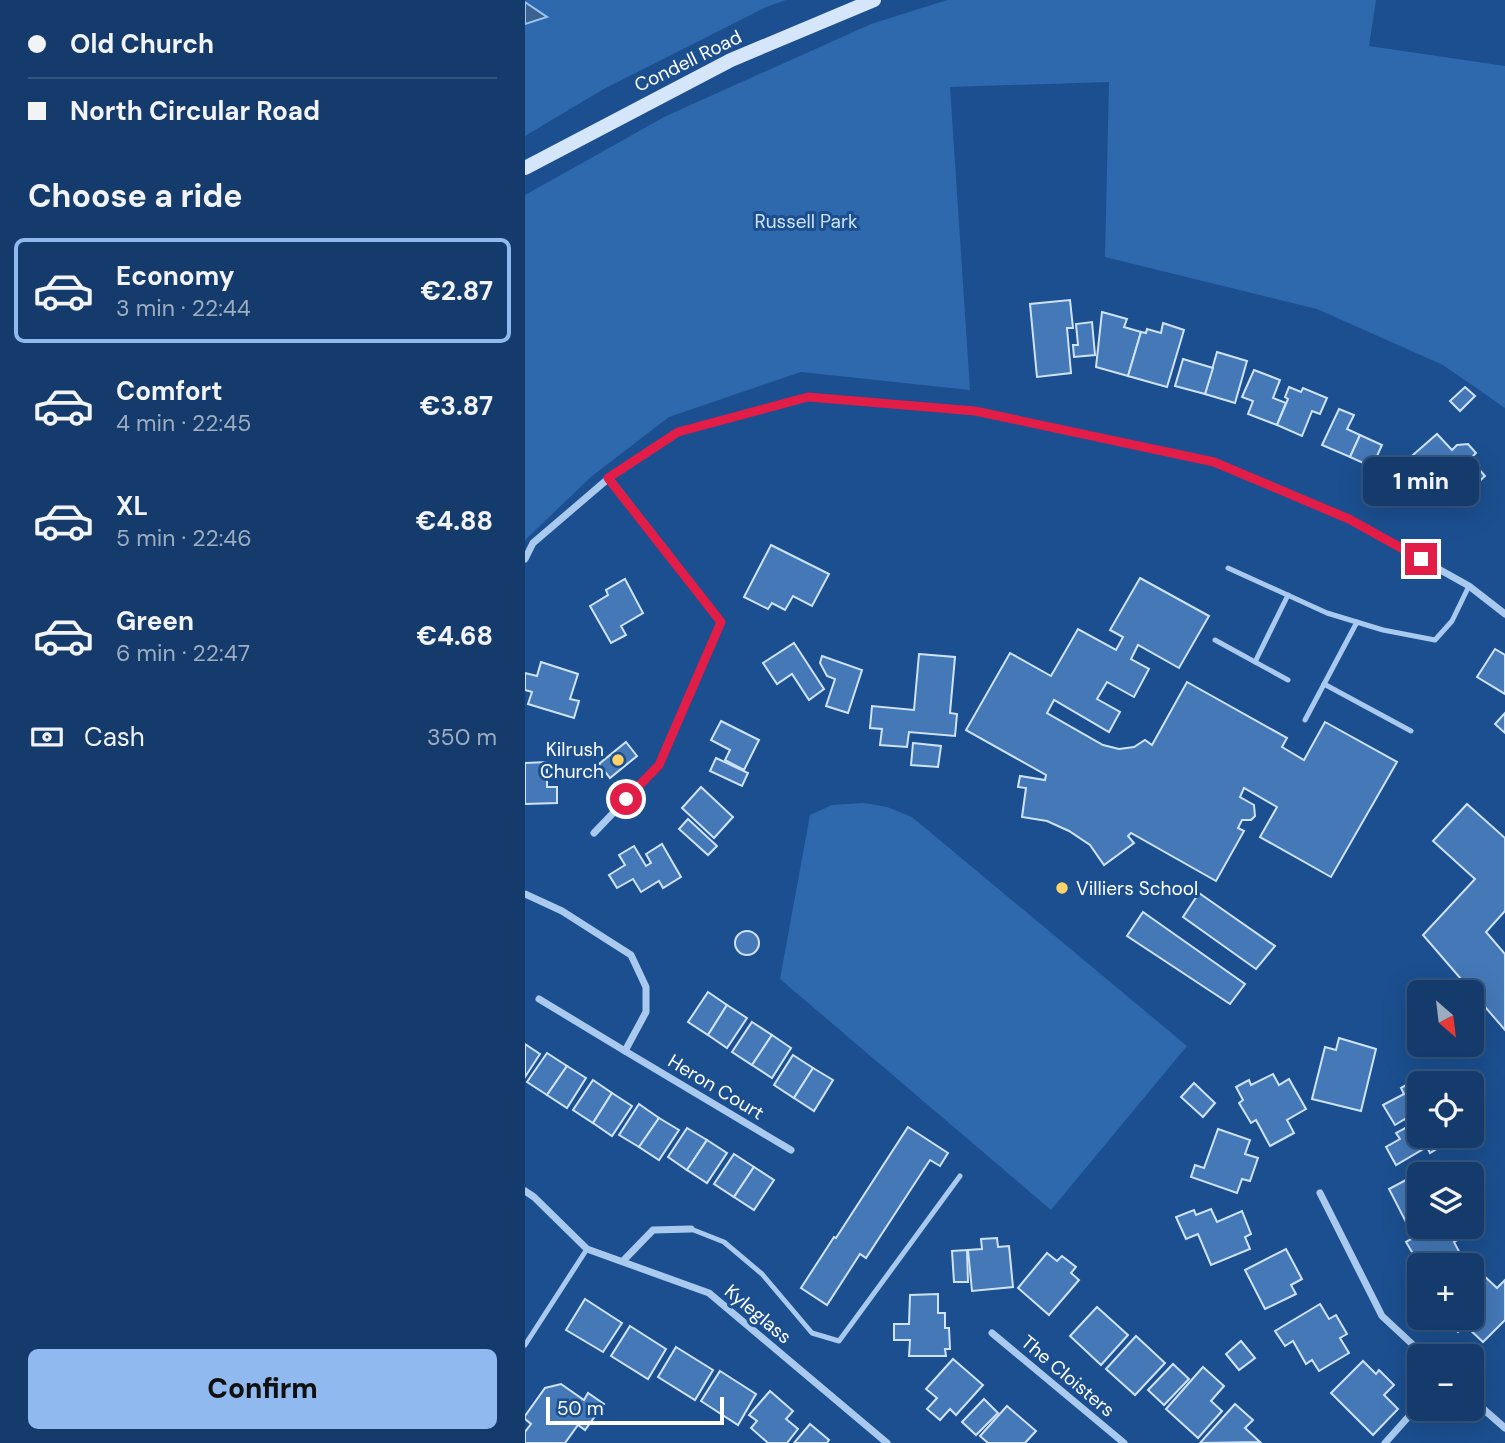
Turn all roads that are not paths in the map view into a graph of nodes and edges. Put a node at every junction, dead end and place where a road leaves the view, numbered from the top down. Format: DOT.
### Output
graph roads {
  1 [pos="874,0"];
  2 [pos="525,169"];
  3 [pos="608,478"];
  4 [pos="525,559"];
  5 [pos="1228,568"];
  6 [pos="1469,586"];
  7 [pos="1288,595"];
  8 [pos="1505,614"];
  9 [pos="1357,622"];
  10 [pos="1215,640"];
  11 [pos="1255,662"];
  12 [pos="1288,680"];
  13 [pos="1324,684"];
  14 [pos="1305,720"];
  15 [pos="1411,731"];
  16 [pos="594,834"];
  17 [pos="525,894"];
  18 [pos="539,999"];
  19 [pos="625,1051"];
  20 [pos="791,1150"];
  21 [pos="960,1176"];
  22 [pos="525,1191"];
  23 [pos="1320,1193"];
  24 [pos="691,1229"];
  25 [pos="587,1250"];
  26 [pos="623,1261"];
  27 [pos="992,1333"];
  28 [pos="1412,1344"];
  29 [pos="525,1345"];
  30 [pos="1484,1409"];
  31 [pos="1407,1418"];
  32 [pos="1505,1427"];
  33 [pos="887,1443"];
  34 [pos="1124,1443"];
  35 [pos="1385,1443"];
  1 -- 2 [label="main road, Condell Road"];
  3 -- 4 [label="street"];
  3 -- 6 [label="street"];
  3 -- 16 [label="street"];
  5 -- 7 [label="lane"];
  6 -- 8 [label="street"];
  6 -- 9 [label="lane"];
  7 -- 9 [label="lane"];
  7 -- 11 [label="lane"];
  9 -- 13 [label="lane"];
  10 -- 11 [label="lane"];
  11 -- 12 [label="lane"];
  13 -- 14 [label="lane"];
  13 -- 15 [label="lane"];
  17 -- 19 [label="street"];
  18 -- 19 [label="street, Heron Court"];
  19 -- 20 [label="street, Heron Court"];
  21 -- 24 [label="lane"];
  22 -- 25 [label="street, Kyleglass"];
  23 -- 28 [label="street"];
  24 -- 26 [label="street"];
  25 -- 26 [label="street, Kyleglass"];
  25 -- 29 [label="lane"];
  26 -- 33 [label="street, Kyleglass"];
  27 -- 34 [label="street, The Cloisters"];
  30 -- 32 [label="street"];
  31 -- 35 [label="street"];
}
